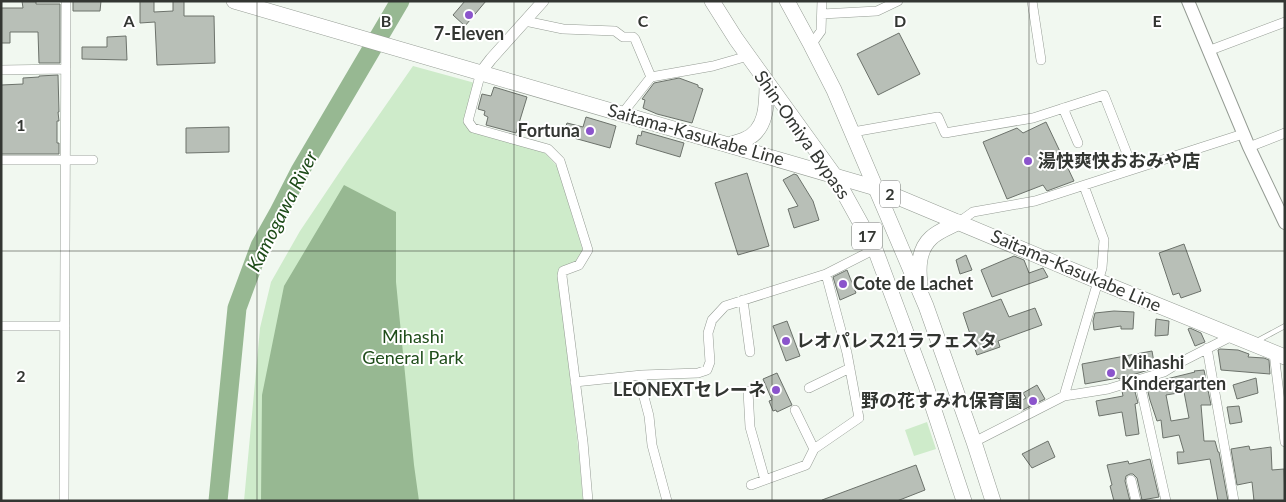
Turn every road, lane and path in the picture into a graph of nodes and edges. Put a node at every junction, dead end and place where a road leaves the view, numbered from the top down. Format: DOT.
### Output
graph roads {
  1 [pos="66,1"];
  2 [pos="234,1"];
  3 [pos="543,1"];
  4 [pos="712,1"];
  5 [pos="724,1"];
  6 [pos="786,1"];
  7 [pos="822,1"];
  8 [pos="898,1"];
  9 [pos="1032,1"];
  10 [pos="1188,1"];
  11 [pos="822,14"];
  12 [pos="525,21"];
  13 [pos="1285,22"];
  14 [pos="811,45"];
  15 [pos="1208,51"];
  16 [pos="748,56"];
  17 [pos="1041,60"];
  18 [pos="66,69"];
  19 [pos="1,70"];
  20 [pos="481,72"];
  21 [pos="651,77"];
  22 [pos="767,84"];
  23 [pos="1063,108"];
  24 [pos="622,114"];
  25 [pos="853,132"];
  26 [pos="1285,133"];
  27 [pos="1243,134"];
  28 [pos="1078,143"];
  29 [pos="729,145"];
  30 [pos="1249,148"];
  31 [pos="1,160"];
  32 [pos="66,160"];
  33 [pos="93,160"];
  34 [pos="1133,169"];
  35 [pos="834,175"];
  36 [pos="1084,186"];
  37 [pos="876,188"];
  38 [pos="959,222"];
  39 [pos="1285,223"];
  40 [pos="875,249"];
  41 [pos="826,274"];
  42 [pos="1098,281"];
  43 [pos="743,300"];
  44 [pos="926,306"];
  45 [pos="1,326"];
  46 [pos="65,326"];
  47 [pos="1285,326"];
  48 [pos="1232,336"];
  49 [pos="1252,344"];
  50 [pos="1207,348"];
  51 [pos="750,352"];
  52 [pos="1279,355"];
  53 [pos="850,368"];
  54 [pos="642,375"];
  55 [pos="1139,380"];
  56 [pos="575,382"];
  57 [pos="809,388"];
  58 [pos="748,391"];
  59 [pos="1064,396"];
  60 [pos="794,410"];
  61 [pos="974,442"];
  62 [pos="1285,442"];
  63 [pos="814,449"];
  64 [pos="765,480"];
  65 [pos="1131,480"];
  66 [pos="751,485"];
  67 [pos="64,501"];
  68 [pos="588,501"];
  69 [pos="667,501"];
  70 [pos="964,501"];
  71 [pos="993,501"];
  72 [pos="1136,501"];
  73 [pos="1166,501"];
  74 [pos="1234,501"];
  1 -- 18 [label="street"];
  2 -- 20 [label="main road, Saitama-Kasukabe Line / 2"];
  3 -- 12 [label="street"];
  4 -- 16 [label="main road, Shin-Omiya Bypass / 17"];
  5 -- 16 [label="main road"];
  6 -- 14 [label="main road, Shin-Omiya Bypass / 17"];
  7 -- 11 [label="street"];
  8 -- 11 [label="street"];
  9 -- 17 [label="street"];
  10 -- 15 [label="main road"];
  11 -- 14 [label="street"];
  12 -- 20 [label="street"];
  12 -- 21 [label="street"];
  13 -- 15 [label="street"];
  14 -- 25 [label="main road, Shin-Omiya Bypass / 17"];
  15 -- 27 [label="main road"];
  16 -- 21 [label="street"];
  16 -- 22 [label="main road, Shin-Omiya Bypass / 17"];
  18 -- 19 [label="street"];
  18 -- 32 [label="street"];
  20 -- 24 [label="main road, Saitama-Kasukabe Line / 2"];
  20 -- 56 [label="street"];
  21 -- 24 [label="street"];
  22 -- 29 [label="main road"];
  22 -- 35 [label="main road, Shin-Omiya Bypass / 17"];
  23 -- 25 [label="street"];
  23 -- 28 [label="street"];
  23 -- 34 [label="street"];
  24 -- 29 [label="main road, Saitama-Kasukabe Line / 2"];
  25 -- 37 [label="main road, Shin-Omiya Bypass / 17"];
  26 -- 30 [label="street"];
  27 -- 30 [label="main road"];
  27 -- 34 [label="street"];
  29 -- 35 [label="main road, Saitama-Kasukabe Line / 2"];
  30 -- 39 [label="main road"];
  31 -- 32 [label="street"];
  32 -- 33 [label="street"];
  32 -- 46 [label="street"];
  34 -- 36 [label="street"];
  35 -- 37 [label="main road, Saitama-Kasukabe Line / 2"];
  35 -- 40 [label="main road, Shin-Omiya Bypass / 17"];
  36 -- 38 [label="street"];
  36 -- 42 [label="street"];
  37 -- 38 [label="main road, Saitama-Kasukabe Line / 2"];
  37 -- 44 [label="main road, Shin-Omiya Bypass / 17"];
  38 -- 42 [label="main road, Saitama-Kasukabe Line / 2"];
  38 -- 44 [label="main road"];
  40 -- 41 [label="street"];
  40 -- 70 [label="main road, Shin-Omiya Bypass / 17"];
  41 -- 43 [label="street"];
  41 -- 53 [label="street"];
  42 -- 48 [label="main road, Saitama-Kasukabe Line / 2"];
  42 -- 59 [label="street"];
  43 -- 51 [label="street"];
  43 -- 54 [label="street"];
  44 -- 61 [label="main road, Shin-Omiya Bypass / 17"];
  45 -- 46 [label="street"];
  46 -- 67 [label="street"];
  47 -- 49 [label="lane"];
  48 -- 49 [label="main road, Saitama-Kasukabe Line / 2"];
  48 -- 50 [label="street"];
  49 -- 52 [label="main road, Saitama-Kasukabe Line / 2"];
  50 -- 55 [label="street"];
  50 -- 74 [label="street"];
  52 -- 62 [label="street"];
  53 -- 57 [label="street"];
  53 -- 63 [label="street"];
  54 -- 56 [label="street"];
  54 -- 69 [label="street"];
  55 -- 59 [label="street"];
  55 -- 73 [label="street"];
  56 -- 68 [label="street"];
  58 -- 64 [label="street"];
  59 -- 61 [label="street"];
  60 -- 63 [label="street"];
  61 -- 71 [label="main road, Shin-Omiya Bypass / 17"];
  63 -- 64 [label="street"];
  64 -- 66 [label="street"];
  65 -- 72 [label="street"];
}
